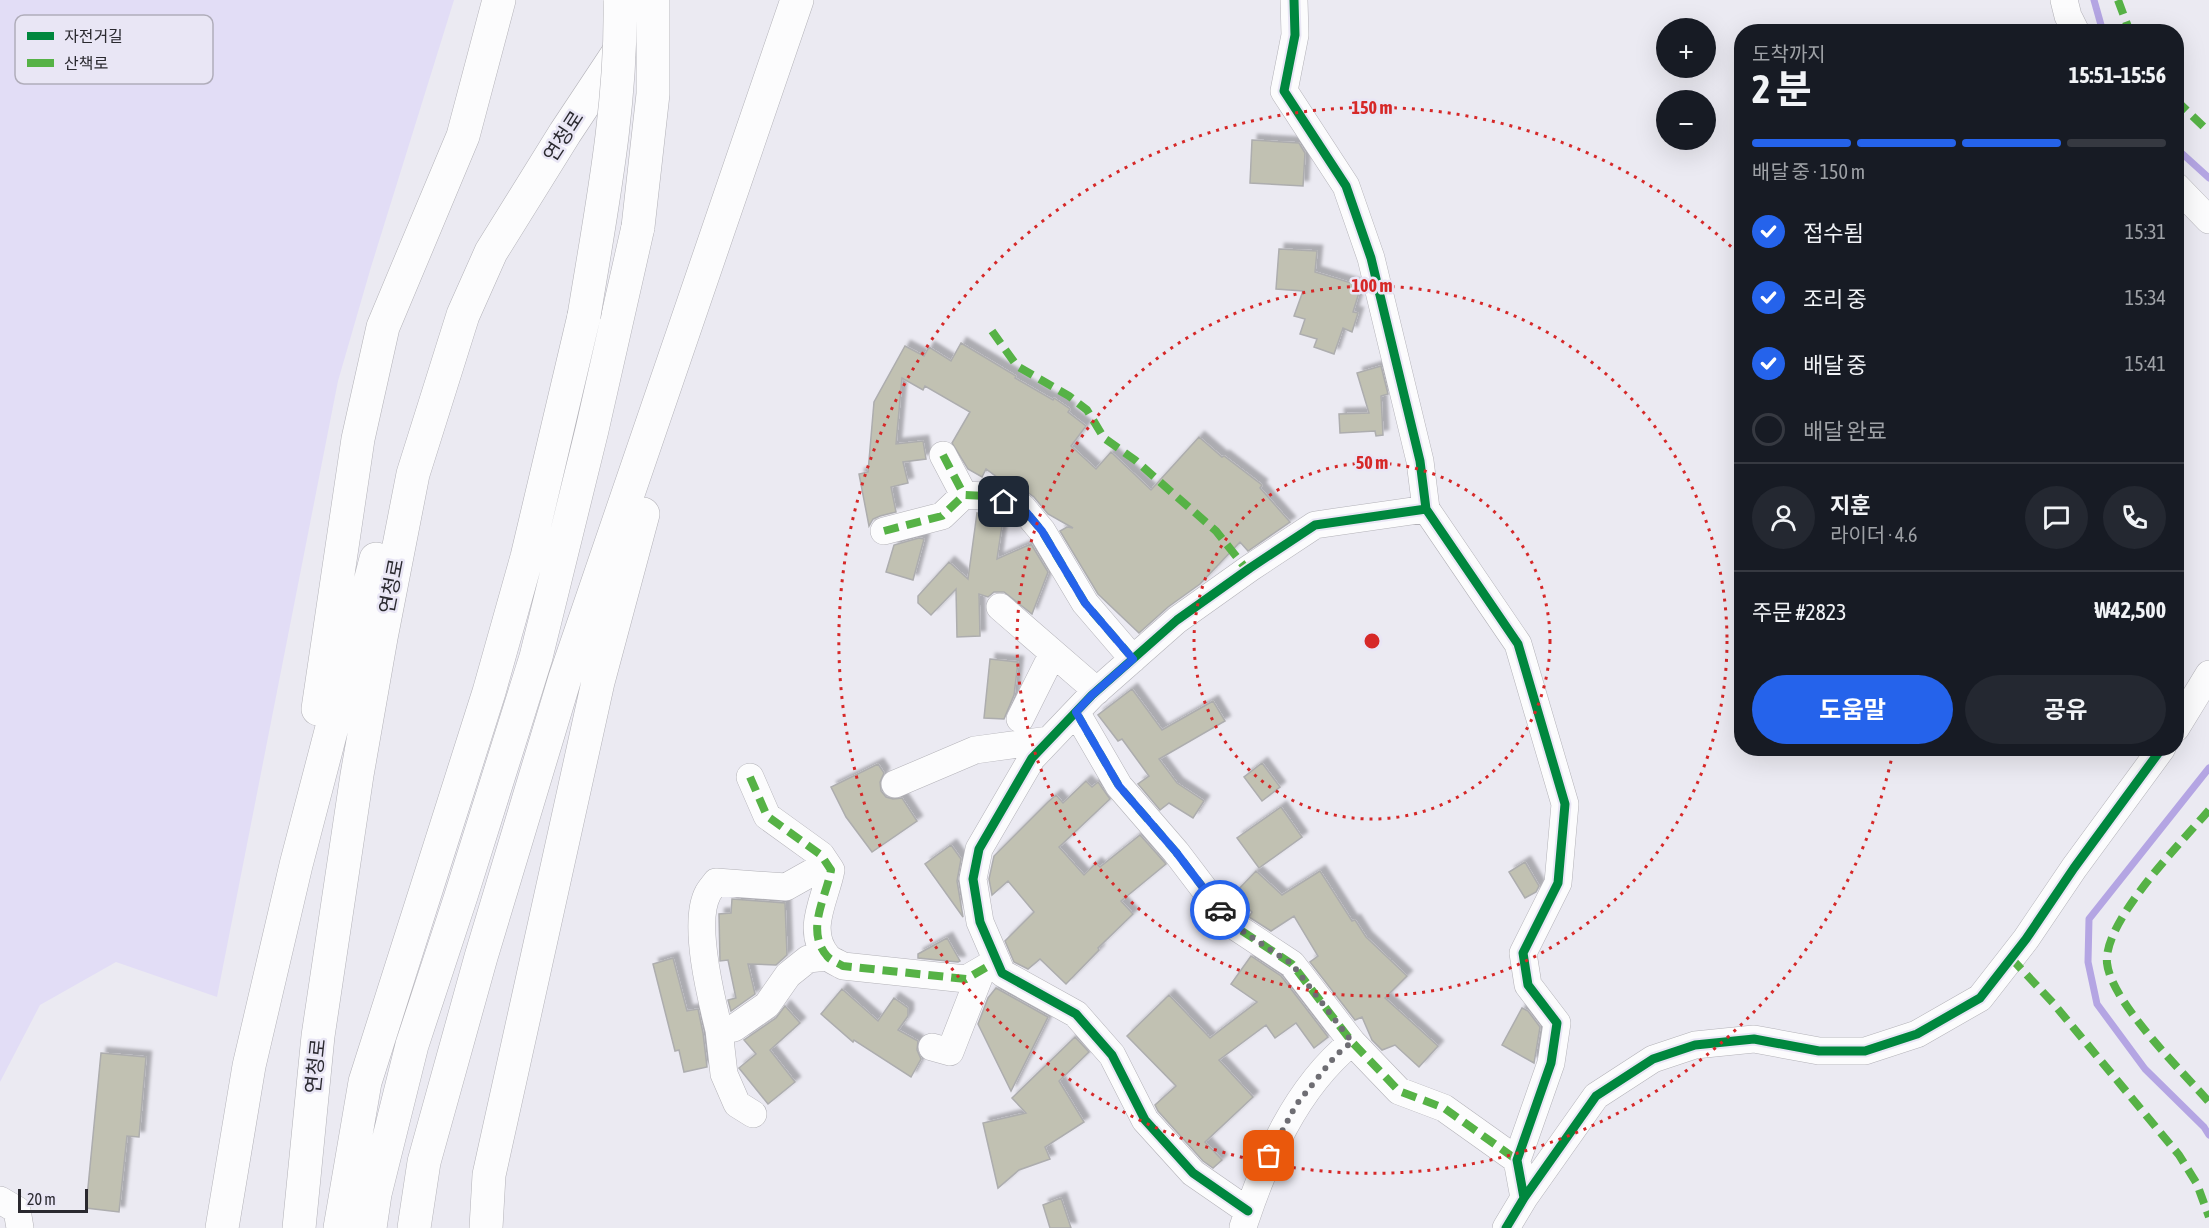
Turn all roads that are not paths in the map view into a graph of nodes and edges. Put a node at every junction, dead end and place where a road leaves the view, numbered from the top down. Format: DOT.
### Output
graph roads {
  1 [pos="499,0"];
  2 [pos="620,0"];
  3 [pos="653,0"];
  4 [pos="797,0"];
  5 [pos="1294,0"];
  6 [pos="2064,0"];
  7 [pos="2072,24"];
  8 [pos="2184,194"];
  9 [pos="2209,220"];
  10 [pos="714,245"];
  11 [pos="463,315"];
  12 [pos="943,455"];
  13 [pos="964,495"];
  14 [pos="1426,509"];
  15 [pos="884,531"];
  16 [pos="1000,607"];
  17 [pos="1053,653"];
  18 [pos="1133,659"];
  19 [pos="2209,674"];
  20 [pos="1097,691"];
  21 [pos="1076,712"];
  22 [pos="2184,715"];
  23 [pos="1020,719"];
  24 [pos="1049,740"];
  25 [pos="2156,756"];
  26 [pos="750,777"];
  27 [pos="896,784"];
  28 [pos="827,864"];
  29 [pos="296,865"];
  30 [pos="827,957"];
  31 [pos="989,965"];
  32 [pos="719,1030"];
  33 [pos="1352,1042"];
  34 [pos="932,1047"];
  35 [pos="753,1114"];
  36 [pos="1517,1160"];
  37 [pos="1524,1198"];
  38 [pos="0,1200"];
  39 [pos="1245,1220"];
  40 [pos="20,1228"];
  41 [pos="222,1228"];
  42 [pos="299,1228"];
  43 [pos="340,1228"];
  44 [pos="370,1228"];
  45 [pos="414,1228"];
  46 [pos="486,1228"];
  47 [pos="1506,1228"];
  1 -- 29 [label="highway"];
  2 -- 43 [label="highway, bridge"];
  3 -- 11 [label="highway, 연청로"];
  3 -- 44 [label="highway, bridge"];
  4 -- 10 [label="highway"];
  5 -- 14 [label="street"];
  6 -- 7 [label="street"];
  8 -- 9 [label="street"];
  10 -- 45 [label="highway"];
  10 -- 46 [label="highway"];
  11 -- 29 [label="highway"];
  11 -- 42 [label="highway, 연청로"];
  12 -- 13 [label="street"];
  13 -- 15 [label="street"];
  13 -- 18 [label="street"];
  14 -- 18 [label="street"];
  14 -- 36 [label="street"];
  16 -- 17 [label="street"];
  17 -- 20 [label="street"];
  17 -- 23 [label="street"];
  18 -- 20 [label="street"];
  19 -- 22 [label="street"];
  20 -- 21 [label="street"];
  21 -- 24 [label="street"];
  21 -- 33 [label="street"];
  24 -- 27 [label="street"];
  24 -- 31 [label="street"];
  25 -- 37 [label="street"];
  26 -- 28 [label="street"];
  28 -- 30 [label="street"];
  28 -- 32 [label="street"];
  29 -- 41 [label="highway"];
  30 -- 31 [label="street"];
  30 -- 32 [label="street"];
  31 -- 34 [label="street"];
  31 -- 39 [label="street"];
  32 -- 35 [label="street"];
  33 -- 36 [label="street"];
  33 -- 39 [label="street"];
  36 -- 37 [label="street"];
  37 -- 47 [label="street"];
  38 -- 40 [label="street"];
}
